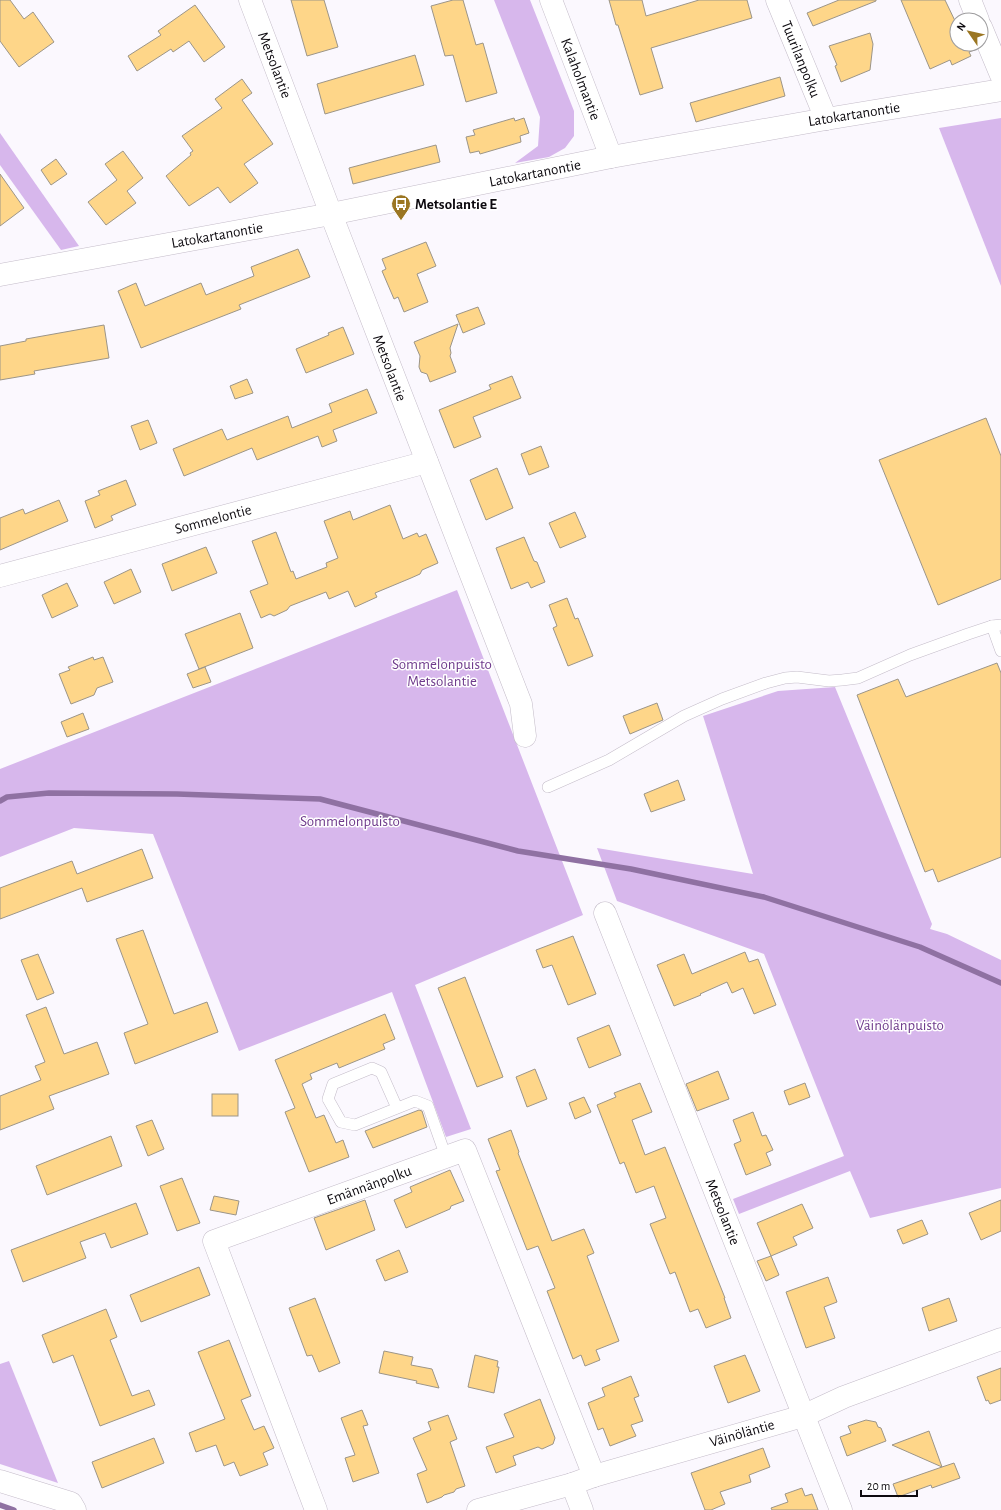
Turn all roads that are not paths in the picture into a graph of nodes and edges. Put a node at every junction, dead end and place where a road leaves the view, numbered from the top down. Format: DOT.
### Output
graph roads {
  1 [pos="250,0"];
  2 [pos="551,0"];
  3 [pos="777,0"];
  4 [pos="970,0"];
  5 [pos="975,12"];
  6 [pos="989,46"];
  7 [pos="1001,75"];
  8 [pos="1001,90"];
  9 [pos="826,119"];
  10 [pos="611,157"];
  11 [pos="330,214"];
  12 [pos="0,275"];
  13 [pos="427,462"];
  14 [pos="0,576"];
  15 [pos="996,625"];
  16 [pos="1001,651"];
  17 [pos="526,736"];
  18 [pos="548,787"];
  19 [pos="605,913"];
  20 [pos="397,1108"];
  21 [pos="446,1157"];
  22 [pos="1001,1339"];
  23 [pos="803,1416"];
  24 [pos="594,1476"];
  25 [pos="0,1481"];
  26 [pos="572,1484"];
  27 [pos="75,1510"];
  28 [pos="316,1510"];
  29 [pos="478,1510"];
  30 [pos="582,1510"];
  31 [pos="841,1510"];
  1 -- 11 [label="street, Metsolantie"];
  2 -- 10 [label="street, Kalaholmantie"];
  3 -- 9 [label="street, Tuurilanpolku"];
  4 -- 5 [label="street"];
  6 -- 7 [label="street"];
  8 -- 9 [label="street, Latokartanontie"];
  9 -- 10 [label="street, Latokartanontie"];
  10 -- 11 [label="street, Latokartanontie"];
  11 -- 12 [label="street, Latokartanontie"];
  11 -- 13 [label="street, Metsolantie"];
  13 -- 14 [label="street, Sommelontie"];
  13 -- 17 [label="street, Metsolantie"];
  15 -- 16 [label="lane"];
  15 -- 18 [label="lane"];
  19 -- 23 [label="street, Metsolantie"];
  20 -- 20 [label="lane"];
  20 -- 21 [label="lane"];
  21 -- 24 [label="street, Emännänpolku"];
  21 -- 28 [label="street, Emännänpolku"];
  22 -- 23 [label="street, Väinöläntie"];
  23 -- 24 [label="street, Väinöläntie"];
  23 -- 31 [label="street, Metsolantie"];
  24 -- 26 [label="street, Väinöläntie"];
  25 -- 27 [label="street"];
  26 -- 29 [label="street, Väinöläntie"];
  26 -- 30 [label="street"];
}
